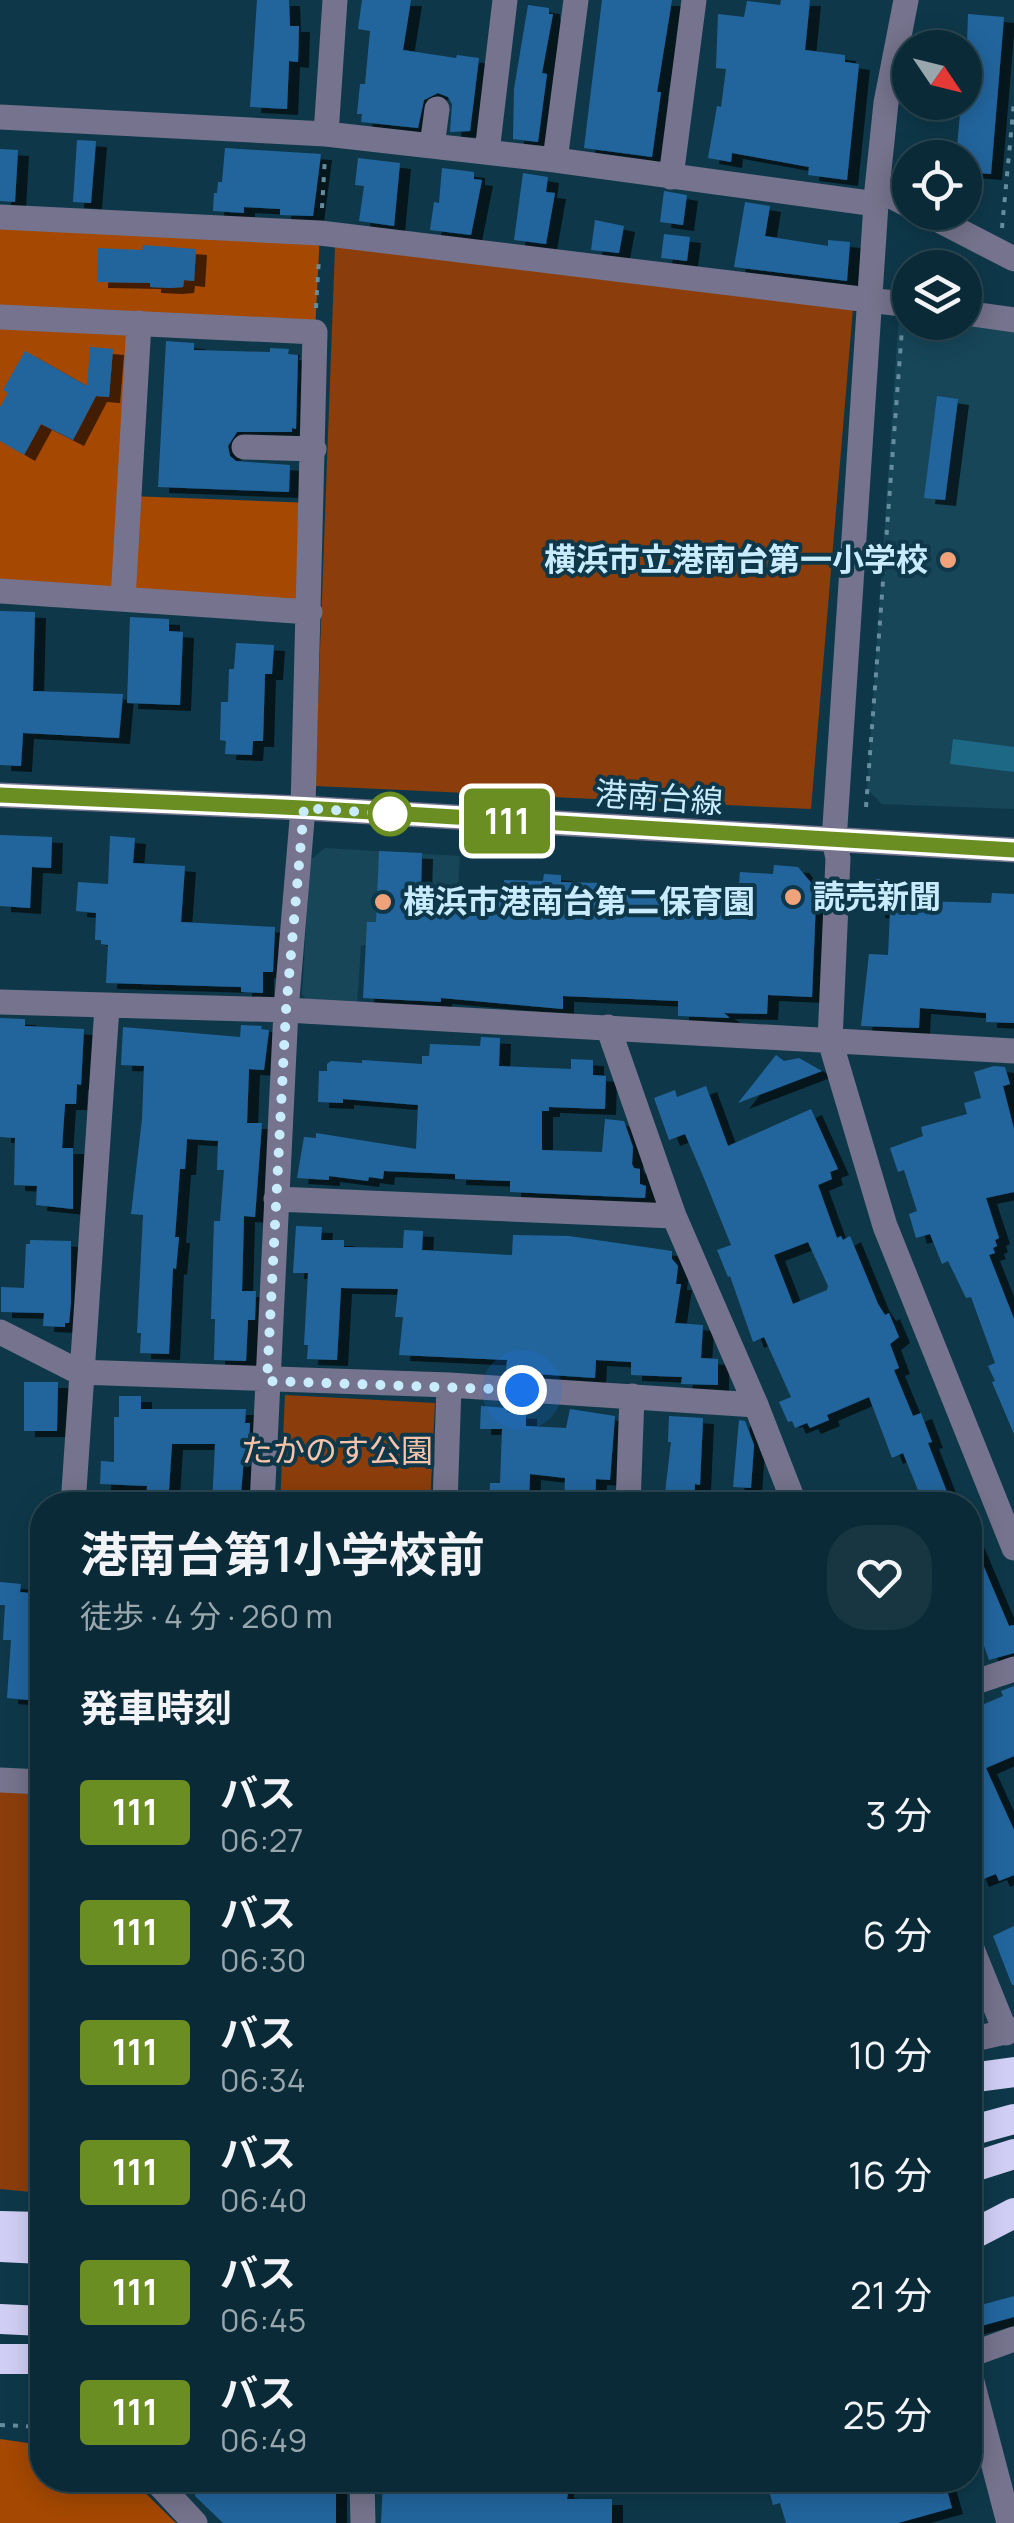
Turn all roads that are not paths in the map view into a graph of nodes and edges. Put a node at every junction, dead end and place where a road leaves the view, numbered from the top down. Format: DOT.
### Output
graph roads {
  1 [pos="334,0"];
  2 [pos="505,0"];
  3 [pos="576,0"];
  4 [pos="694,0"];
  5 [pos="906,0"];
  6 [pos="437,110"];
  7 [pos="0,117"];
  8 [pos="326,134"];
  9 [pos="432,146"];
  10 [pos="487,152"];
  11 [pos="555,160"];
  12 [pos="671,176"];
  13 [pos="877,196"];
  14 [pos="892,201"];
  15 [pos="0,217"];
  16 [pos="957,230"];
  17 [pos="1007,256"];
  18 [pos="869,300"];
  19 [pos="892,303"];
  20 [pos="982,315"];
  21 [pos="0,316"];
  22 [pos="1014,320"];
  23 [pos="139,323"];
  24 [pos="244,447"];
  25 [pos="314,449"];
  26 [pos="0,591"];
  27 [pos="122,599"];
  28 [pos="310,612"];
  29 [pos="0,794"];
  30 [pos="304,808"];
  31 [pos="834,841"];
  32 [pos="1014,850"];
  33 [pos="0,1002"];
  34 [pos="107,1007"];
  35 [pos="286,1010"];
  36 [pos="608,1028"];
  37 [pos="830,1041"];
  38 [pos="1014,1051"];
  39 [pos="276,1200"];
  40 [pos="674,1216"];
  41 [pos="0,1332"];
  42 [pos="80,1372"];
  43 [pos="267,1381"];
  44 [pos="449,1385"];
  45 [pos="632,1396"];
  46 [pos="756,1405"];
  47 [pos="74,1492"];
  48 [pos="263,1492"];
  49 [pos="445,1492"];
  50 [pos="628,1492"];
  51 [pos="790,1492"];
  52 [pos="1014,1548"];
  53 [pos="1014,1668"];
  54 [pos="982,1680"];
  55 [pos="0,1780"];
  56 [pos="30,1781"];
  57 [pos="982,1970"];
  58 [pos="1010,2032"];
  59 [pos="982,2038"];
  60 [pos="1014,2072"];
  61 [pos="982,2076"];
  62 [pos="1014,2118"];
  63 [pos="982,2127"];
  64 [pos="1014,2154"];
  65 [pos="982,2164"];
  66 [pos="1014,2214"];
  67 [pos="0,2226"];
  68 [pos="30,2226"];
  69 [pos="982,2230"];
  70 [pos="0,2247"];
  71 [pos="30,2248"];
  72 [pos="0,2319"];
  73 [pos="30,2320"];
  74 [pos="1014,2340"];
  75 [pos="982,2351"];
  76 [pos="0,2358"];
  77 [pos="30,2359"];
  78 [pos="982,2421"];
  79 [pos="166,2492"];
  80 [pos="362,2492"];
  81 [pos="196,2523"];
  82 [pos="363,2523"];
  83 [pos="1008,2523"];
  1 -- 8 [label="street"];
  2 -- 10 [label="street"];
  3 -- 11 [label="street"];
  4 -- 12 [label="street"];
  5 -- 13 [label="street"];
  6 -- 9 [label="street"];
  7 -- 8 [label="street"];
  8 -- 9 [label="street"];
  9 -- 10 [label="street"];
  10 -- 11 [label="street"];
  11 -- 12 [label="street"];
  12 -- 13 [label="street"];
  13 -- 14 [label="street"];
  13 -- 18 [label="street"];
  15 -- 18 [label="street"];
  16 -- 17 [label="street"];
  18 -- 19 [label="street"];
  18 -- 31 [label="street"];
  20 -- 22 [label="street"];
  21 -- 23 [label="street"];
  23 -- 25 [label="street"];
  23 -- 27 [label="street"];
  24 -- 25 [label="street"];
  25 -- 28 [label="street"];
  26 -- 27 [label="street"];
  27 -- 28 [label="street"];
  28 -- 30 [label="street"];
  29 -- 30 [label="street, 港南台線"];
  30 -- 31 [label="street, 港南台線"];
  30 -- 35 [label="street"];
  31 -- 32 [label="street, 港南台線"];
  31 -- 37 [label="street"];
  33 -- 34 [label="street"];
  34 -- 35 [label="street"];
  34 -- 42 [label="street"];
  35 -- 36 [label="street"];
  35 -- 39 [label="street"];
  36 -- 37 [label="street"];
  36 -- 40 [label="street"];
  37 -- 38 [label="street"];
  37 -- 52 [label="street"];
  39 -- 40 [label="street"];
  39 -- 43 [label="street"];
  40 -- 46 [label="street"];
  41 -- 42 [label="street"];
  42 -- 43 [label="street"];
  42 -- 47 [label="street"];
  43 -- 44 [label="street"];
  43 -- 48 [label="street"];
  44 -- 45 [label="street"];
  44 -- 49 [label="street"];
  45 -- 46 [label="street"];
  45 -- 50 [label="street"];
  46 -- 51 [label="street"];
  53 -- 54 [label="street"];
  55 -- 56 [label="street"];
  57 -- 58 [label="street"];
  58 -- 59 [label="street"];
  60 -- 61 [label="highway"];
  62 -- 63 [label="highway"];
  64 -- 65 [label="highway"];
  66 -- 69 [label="highway"];
  67 -- 68 [label="highway"];
  70 -- 71 [label="highway"];
  72 -- 73 [label="highway"];
  74 -- 75 [label="street"];
  76 -- 77 [label="highway"];
  78 -- 83 [label="street"];
  79 -- 81 [label="street"];
  80 -- 82 [label="street"];
}
